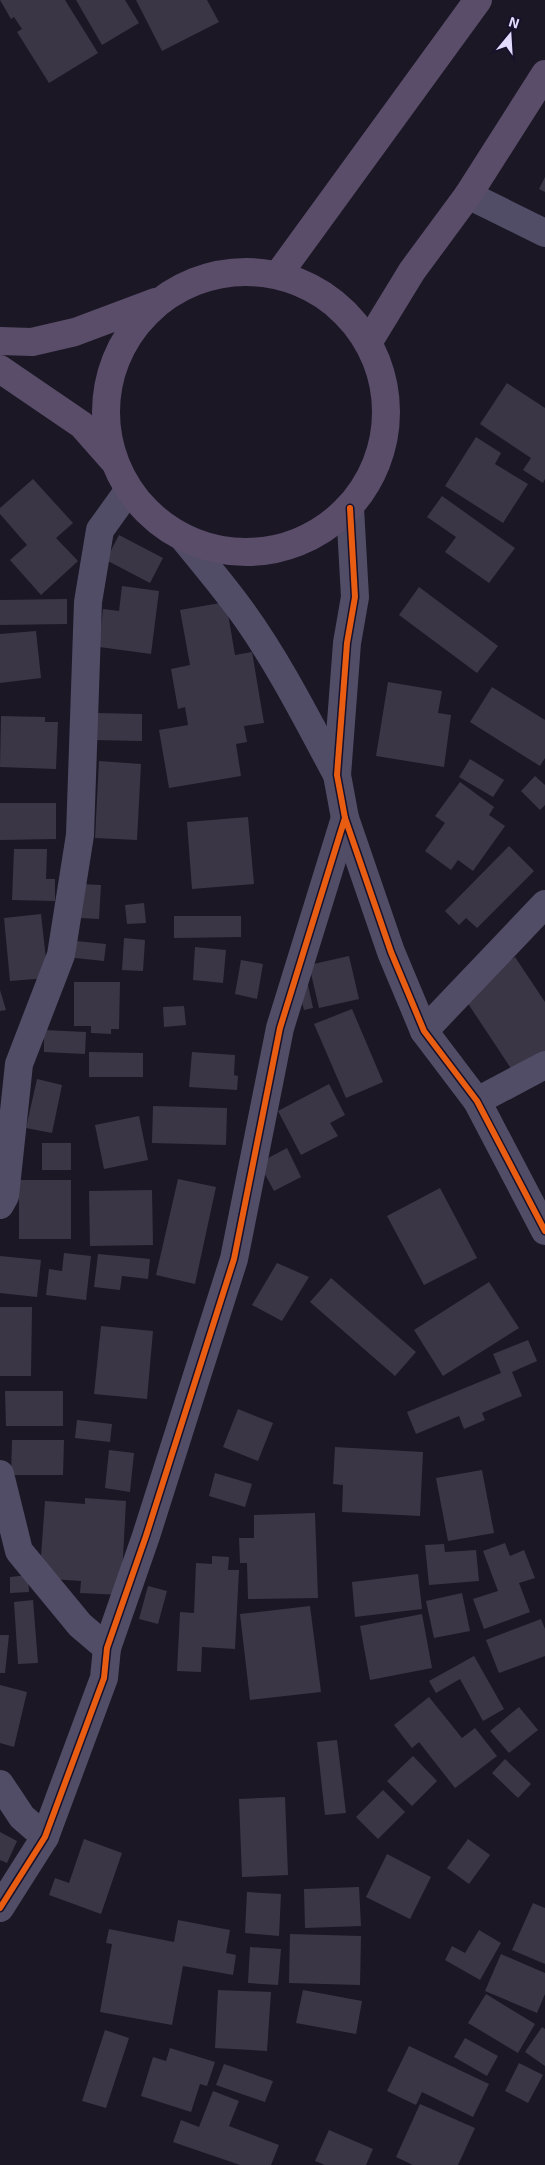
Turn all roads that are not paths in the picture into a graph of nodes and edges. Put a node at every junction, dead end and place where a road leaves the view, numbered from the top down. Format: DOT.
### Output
graph roads {
  1 [pos="478,0"];
  2 [pos="545,74"];
  3 [pos="468,195"];
  4 [pos="545,233"];
  5 [pos="278,275"];
  6 [pos="156,302"];
  7 [pos="0,340"];
  8 [pos="368,343"];
  9 [pos="0,369"];
  10 [pos="112,459"];
  11 [pos="128,492"];
  12 [pos="350,508"];
  13 [pos="185,540"];
  14 [pos="337,775"];
  15 [pos="346,818"];
  16 [pos="545,904"];
  17 [pos="424,1031"];
  18 [pos="545,1065"];
  19 [pos="477,1101"];
  20 [pos="0,1205"];
  21 [pos="545,1231"];
  22 [pos="0,1474"];
  23 [pos="107,1648"];
  24 [pos="0,1784"];
  25 [pos="45,1837"];
  26 [pos="0,1908"];
  1 -- 5 [label="main road"];
  2 -- 3 [label="main road"];
  3 -- 4 [label="street"];
  3 -- 8 [label="main road"];
  5 -- 6 [label="main road"];
  5 -- 8 [label="main road"];
  6 -- 7 [label="main road"];
  6 -- 10 [label="main road"];
  8 -- 12 [label="main road"];
  9 -- 10 [label="main road"];
  10 -- 11 [label="main road"];
  11 -- 13 [label="main road"];
  11 -- 20 [label="street"];
  12 -- 13 [label="main road"];
  12 -- 14 [label="street"];
  13 -- 14 [label="street"];
  14 -- 15 [label="street"];
  15 -- 17 [label="street"];
  15 -- 23 [label="street"];
  16 -- 17 [label="street"];
  17 -- 19 [label="street"];
  18 -- 19 [label="street"];
  19 -- 21 [label="street"];
  22 -- 23 [label="street"];
  23 -- 25 [label="street"];
  24 -- 25 [label="street"];
  25 -- 26 [label="street"];
}
